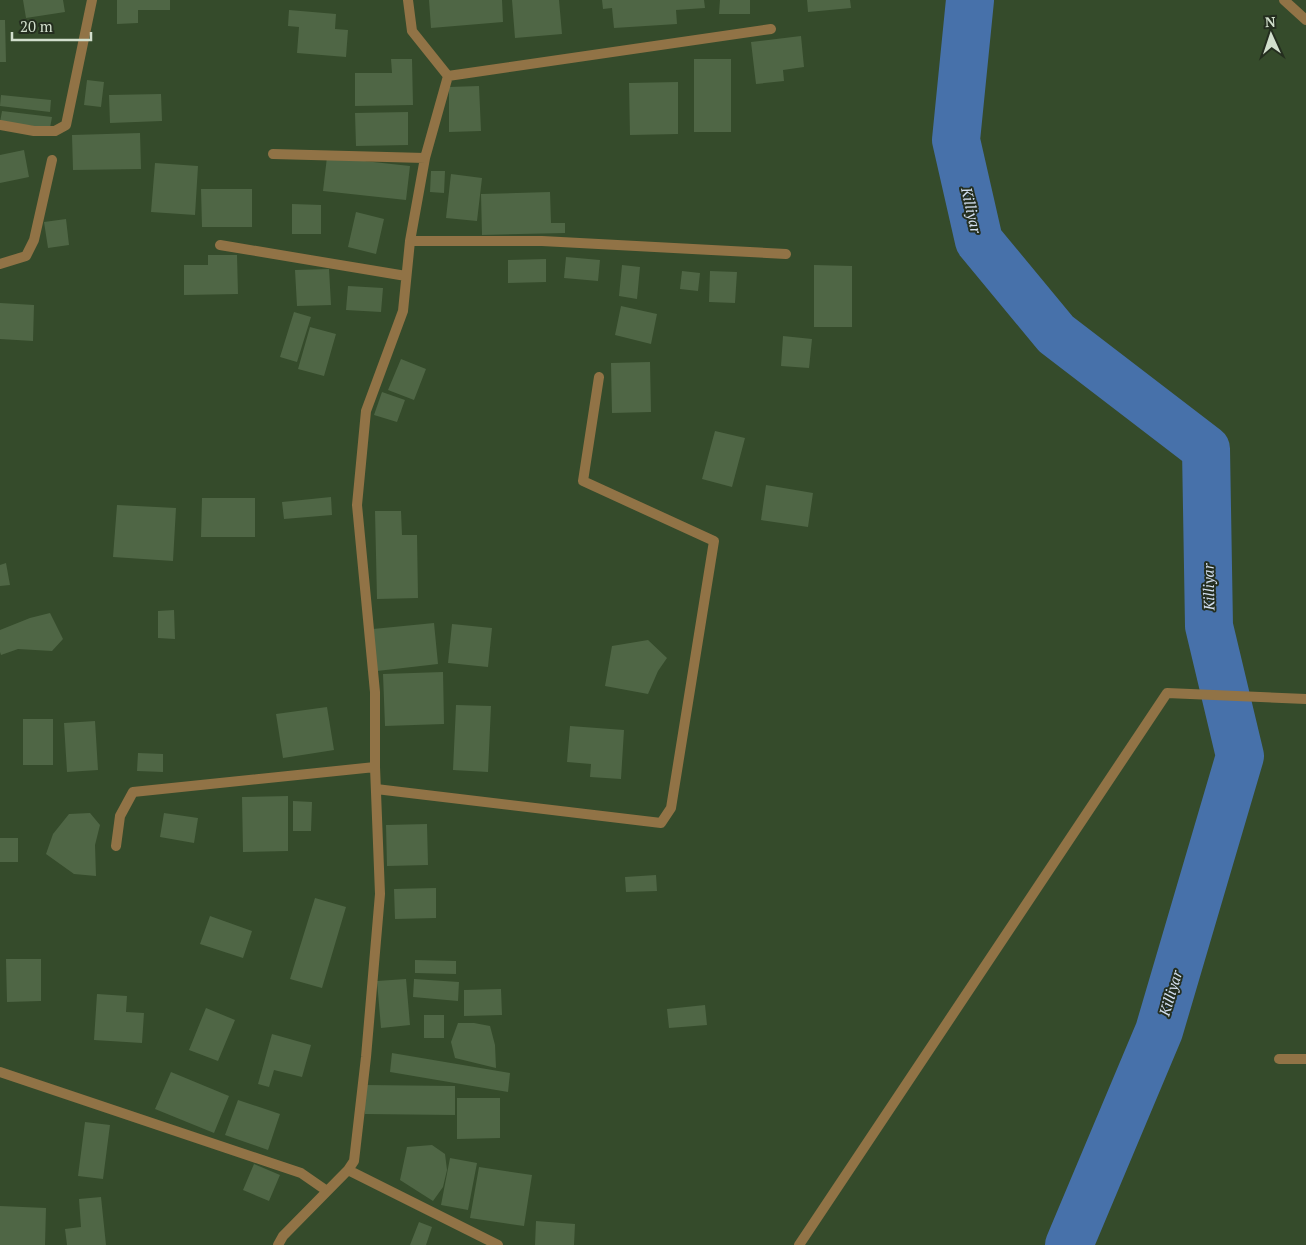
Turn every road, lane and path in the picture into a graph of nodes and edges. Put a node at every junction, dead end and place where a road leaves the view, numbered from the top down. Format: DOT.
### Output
graph roads {
  1 [pos="92,0"];
  2 [pos="408,0"];
  3 [pos="1284,0"];
  4 [pos="1306,20"];
  5 [pos="771,29"];
  6 [pos="448,76"];
  7 [pos="0,126"];
  8 [pos="273,154"];
  9 [pos="425,158"];
  10 [pos="52,160"];
  11 [pos="410,241"];
  12 [pos="220,245"];
  13 [pos="786,254"];
  14 [pos="0,264"];
  15 [pos="406,276"];
  16 [pos="599,377"];
  17 [pos="1306,699"];
  18 [pos="375,767"];
  19 [pos="376,789"];
  20 [pos="116,846"];
  21 [pos="1279,1059"];
  22 [pos="1306,1059"];
  23 [pos="0,1072"];
  24 [pos="348,1170"];
  25 [pos="327,1192"];
  26 [pos="278,1245"];
  27 [pos="498,1245"];
  28 [pos="799,1245"];
  1 -- 7 [label="street"];
  2 -- 6 [label="street"];
  3 -- 4 [label="street"];
  5 -- 6 [label="street"];
  6 -- 9 [label="street"];
  8 -- 9 [label="street"];
  9 -- 11 [label="street"];
  10 -- 14 [label="street"];
  11 -- 13 [label="street"];
  11 -- 15 [label="street"];
  12 -- 15 [label="street"];
  15 -- 18 [label="street"];
  16 -- 19 [label="street"];
  17 -- 28 [label="street"];
  18 -- 19 [label="street"];
  18 -- 20 [label="street"];
  19 -- 24 [label="street"];
  21 -- 22 [label="street"];
  23 -- 25 [label="street"];
  24 -- 25 [label="street"];
  24 -- 27 [label="street"];
  25 -- 26 [label="street"];
}
